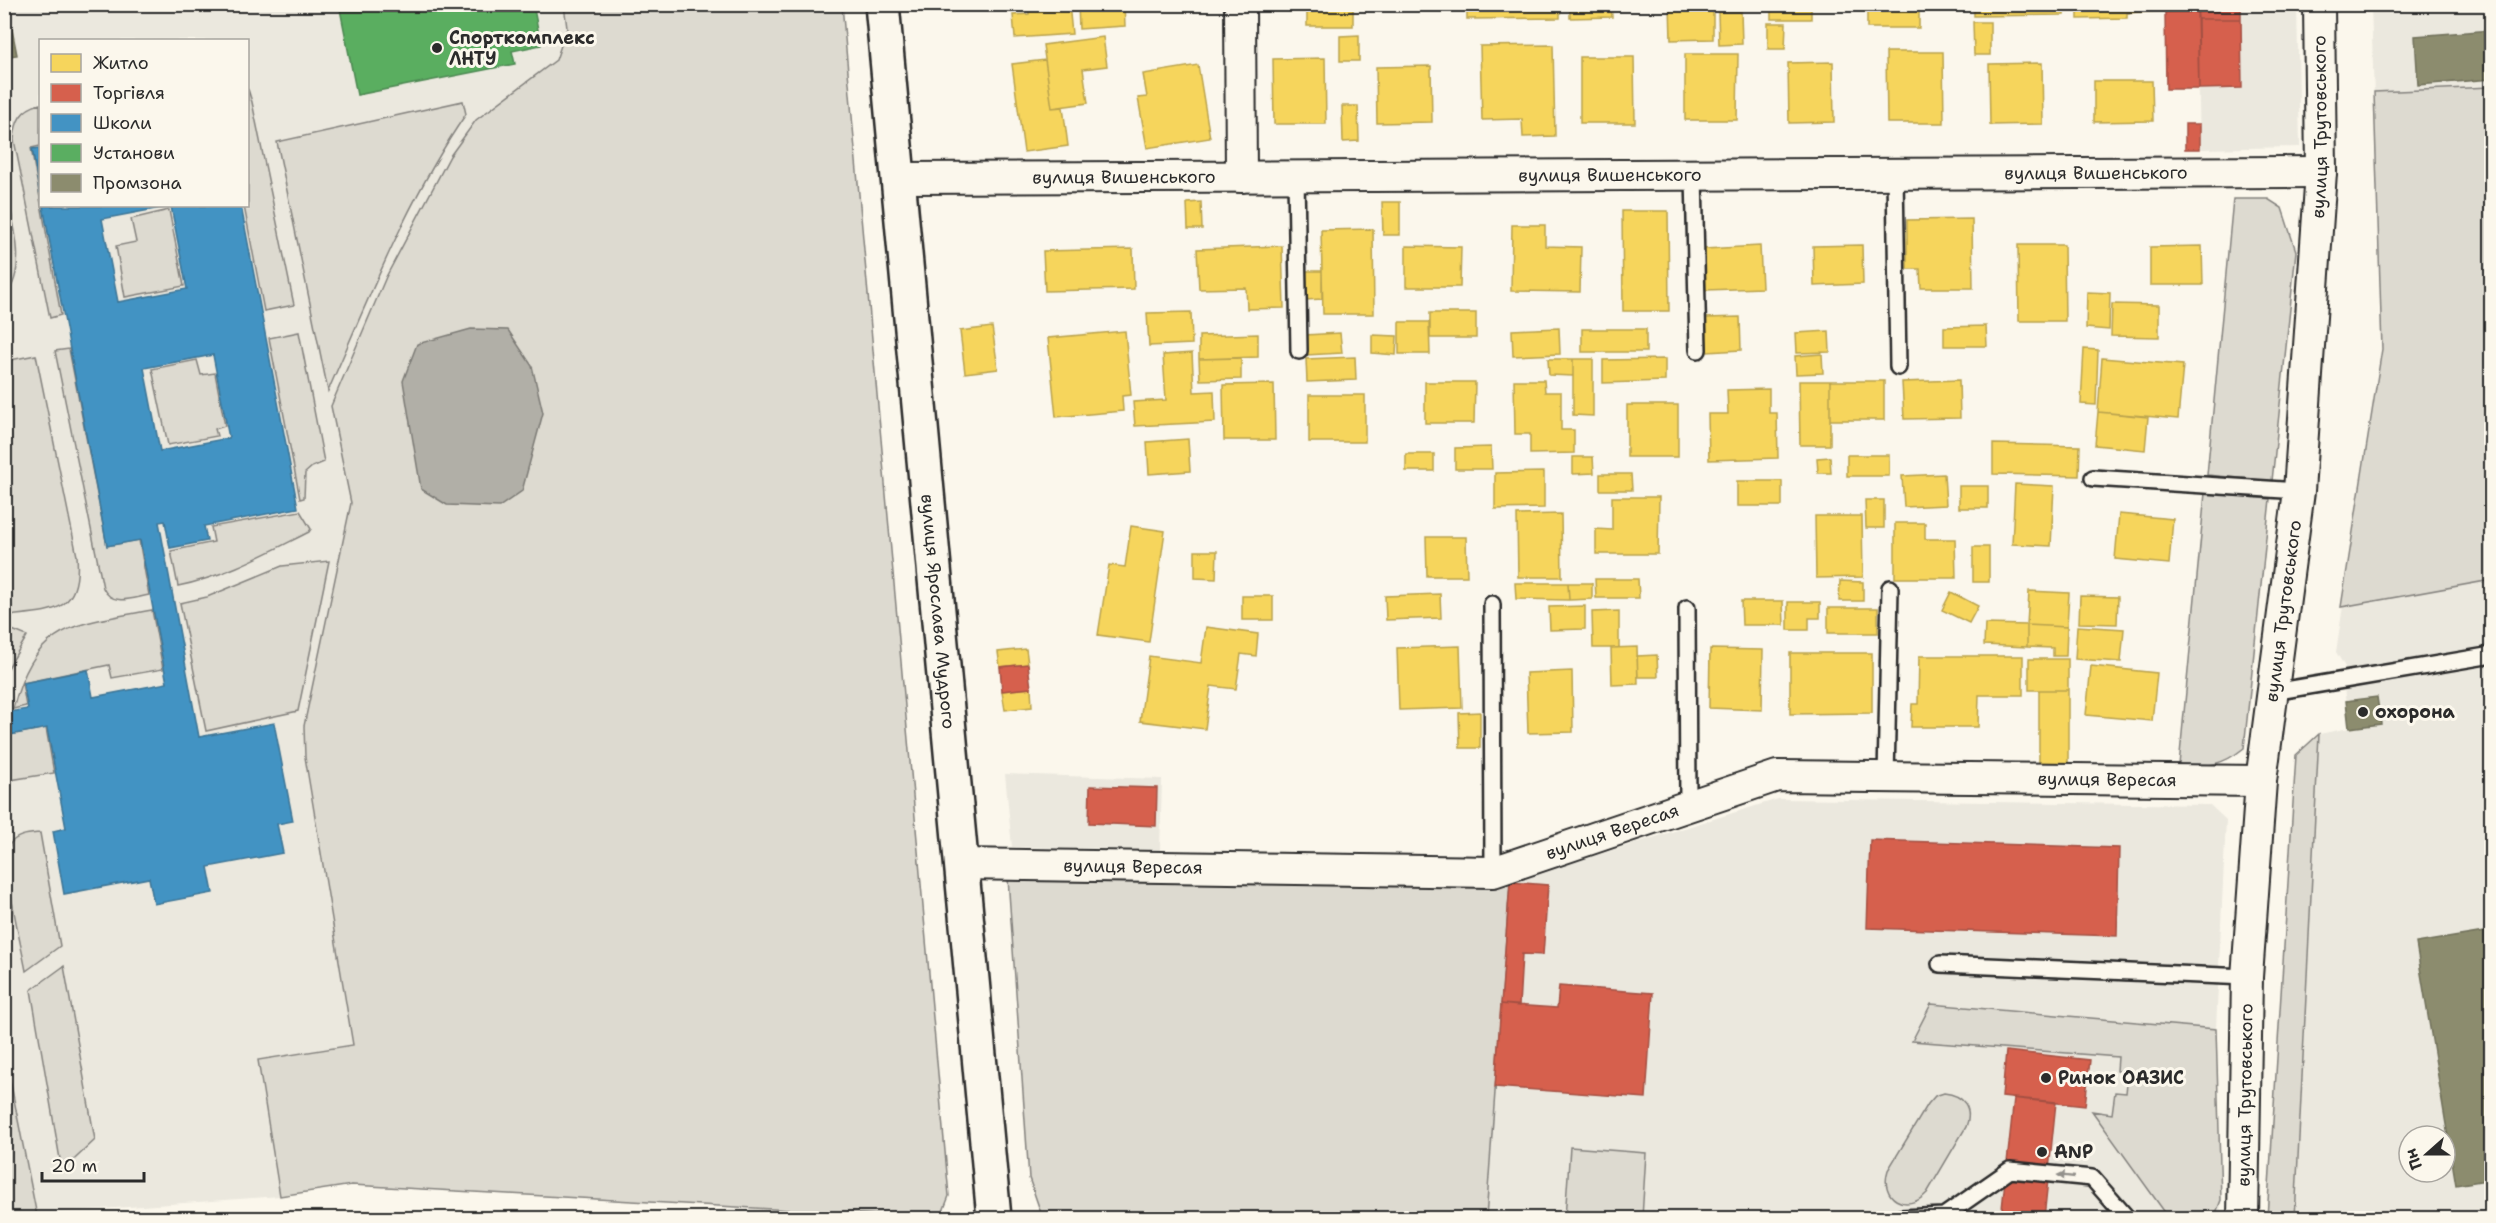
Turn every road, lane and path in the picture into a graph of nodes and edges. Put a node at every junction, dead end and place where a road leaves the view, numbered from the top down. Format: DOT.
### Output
graph roads {
  1 [pos="882,4"];
  2 [pos="1240,4"];
  3 [pos="2319,4"];
  4 [pos="2321,172"];
  5 [pos="1895,174"];
  6 [pos="1694,175"];
  7 [pos="1241,177"];
  8 [pos="1296,177"];
  9 [pos="899,178"];
  10 [pos="1698,350"];
  11 [pos="1299,351"];
  12 [pos="1898,367"];
  13 [pos="2093,478"];
  14 [pos="2299,491"];
  15 [pos="1890,588"];
  16 [pos="1492,604"];
  17 [pos="1687,608"];
  18 [pos="2492,655"];
  19 [pos="2273,692"];
  20 [pos="1886,778"];
  21 [pos="2261,781"];
  22 [pos="1688,806"];
  23 [pos="961,864"];
  24 [pos="1493,872"];
  25 [pos="1940,964"];
  26 [pos="2247,977"];
  27 [pos="994,1218"];
  28 [pos="1901,1218"];
  29 [pos="2127,1218"];
  30 [pos="2242,1218"];
  1 -- 9 [label="main road, вулиця Ярослава Мудрого"];
  2 -- 7 [label="street"];
  3 -- 4 [label="street, вулиця Трутовського"];
  4 -- 5 [label="street, вулиця Вишенського"];
  4 -- 14 [label="street, вулиця Трутовського"];
  5 -- 6 [label="street, вулиця Вишенського"];
  5 -- 12 [label="lane"];
  6 -- 8 [label="street, вулиця Вишенського"];
  6 -- 10 [label="lane"];
  7 -- 8 [label="street, вулиця Вишенського"];
  7 -- 9 [label="street, вулиця Вишенського"];
  8 -- 11 [label="lane"];
  9 -- 23 [label="main road, вулиця Ярослава Мудрого"];
  13 -- 14 [label="lane"];
  14 -- 19 [label="street, вулиця Трутовського"];
  15 -- 20 [label="lane"];
  16 -- 24 [label="lane"];
  17 -- 22 [label="lane"];
  18 -- 19 [label="lane"];
  19 -- 21 [label="street, вулиця Трутовського"];
  20 -- 21 [label="street, вулиця Вересая"];
  20 -- 22 [label="street, вулиця Вересая"];
  21 -- 26 [label="street, вулиця Трутовського"];
  22 -- 24 [label="street, вулиця Вересая"];
  23 -- 24 [label="street, вулиця Вересая"];
  23 -- 27 [label="main road, вулиця Ярослава Мудрого"];
  25 -- 26 [label="lane"];
  26 -- 30 [label="street, вулиця Трутовського"];
  29 -- 28 [label="lane, one-way"];
}
